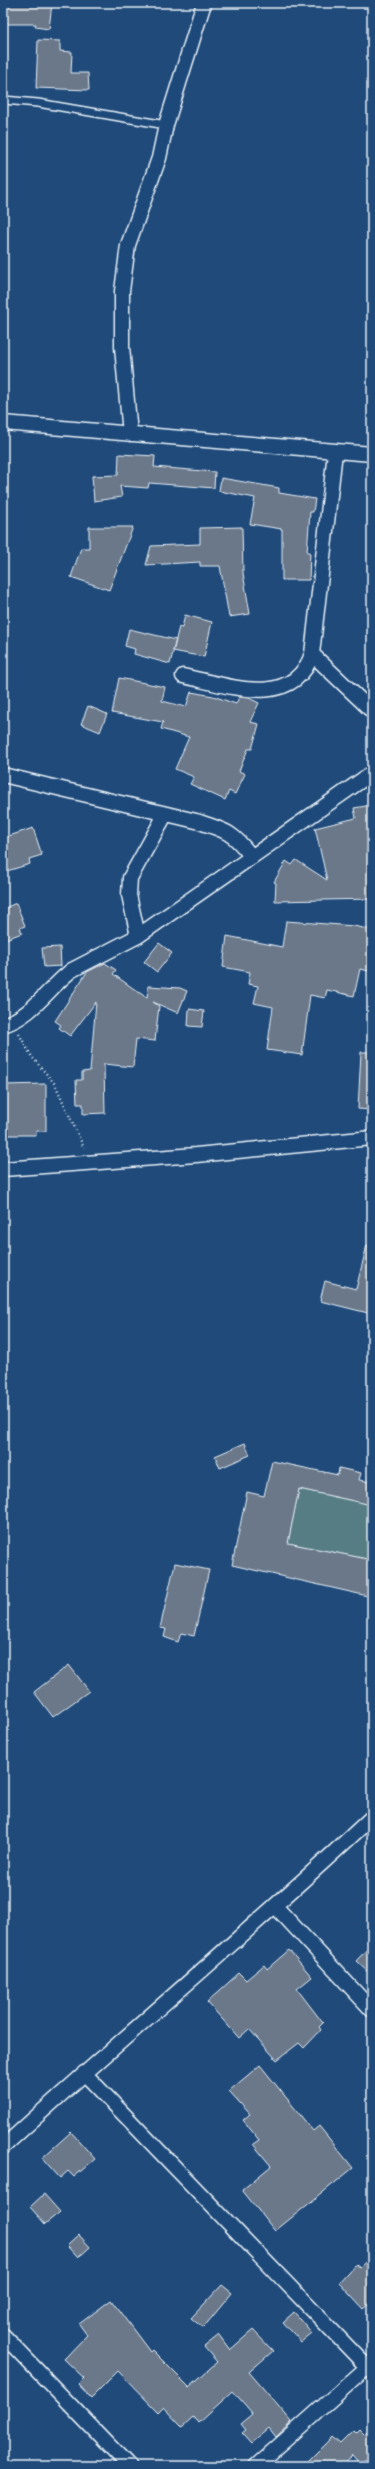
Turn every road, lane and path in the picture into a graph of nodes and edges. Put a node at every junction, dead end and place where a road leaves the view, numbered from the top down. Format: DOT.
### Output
graph roads {
  1 [pos="204,3"];
  2 [pos="3,100"];
  3 [pos="166,125"];
  4 [pos="3,423"];
  5 [pos="130,434"];
  6 [pos="335,452"];
  7 [pos="372,454"];
  8 [pos="312,654"];
  9 [pos="183,676"];
  10 [pos="372,711"];
  11 [pos="372,773"];
  12 [pos="3,775"];
  13 [pos="165,815"];
  14 [pos="251,856"];
  15 [pos="138,936"];
  16 [pos="9,1023"];
  17 [pos="372,1138"];
  18 [pos="90,1162"];
  19 [pos="3,1169"];
  20 [pos="3,1666"];
  21 [pos="7,1709"];
  22 [pos="372,1817"];
  23 [pos="276,1906"];
  24 [pos="372,2010"];
  25 [pos="84,2073"];
  26 [pos="3,2147"];
  27 [pos="3,2335"];
  28 [pos="371,2368"];
  29 [pos="129,2466"];
  30 [pos="256,2466"];
  1 -- 3 [label="street"];
  2 -- 3 [label="lane"];
  3 -- 5 [label="street"];
  4 -- 5 [label="street"];
  5 -- 6 [label="street"];
  6 -- 7 [label="street"];
  6 -- 8 [label="street"];
  8 -- 9 [label="street"];
  8 -- 10 [label="street"];
  11 -- 14 [label="street"];
  12 -- 13 [label="street"];
  13 -- 14 [label="street"];
  13 -- 15 [label="street"];
  14 -- 15 [label="street"];
  15 -- 16 [label="street"];
  16 -- 18 [label="path"];
  17 -- 18 [label="street"];
  18 -- 19 [label="street"];
  20 -- 21 [label="path"];
  22 -- 23 [label="street"];
  23 -- 24 [label="street"];
  23 -- 25 [label="street"];
  25 -- 26 [label="street"];
  25 -- 28 [label="street"];
  27 -- 29 [label="street"];
  28 -- 30 [label="street"];
}
